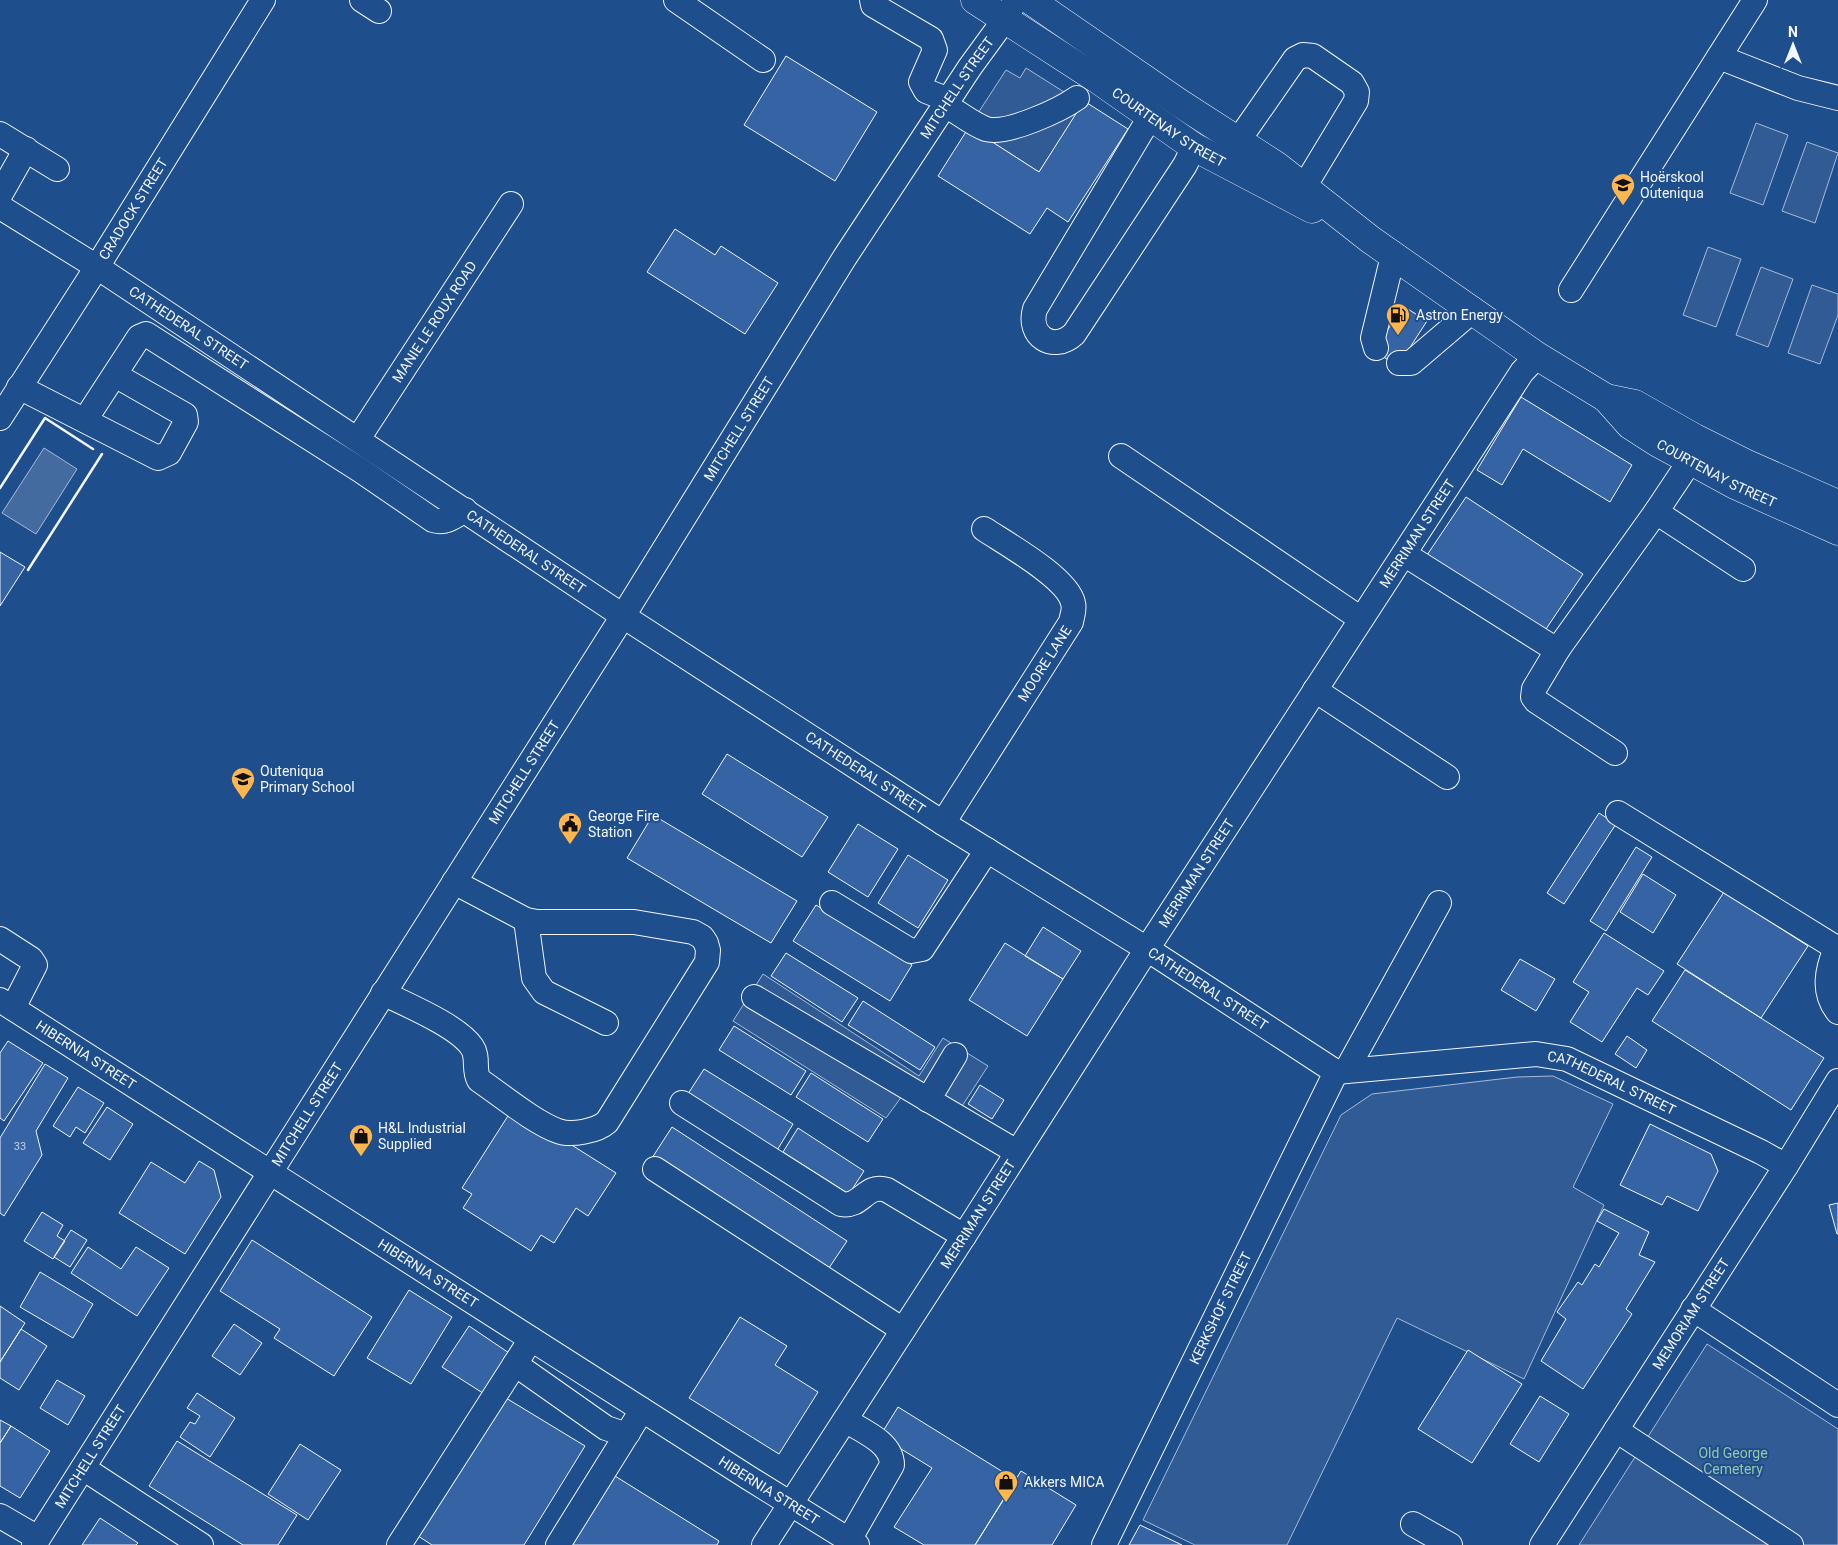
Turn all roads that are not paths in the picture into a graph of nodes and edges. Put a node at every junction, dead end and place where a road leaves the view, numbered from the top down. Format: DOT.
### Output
graph roads {
  1 [pos="263,0"];
  2 [pos="676,0"];
  3 [pos="872,0"];
  4 [pos="975,0"];
  5 [pos="1030,0"];
  6 [pos="1755,0"];
  7 [pos="1010,10"];
  8 [pos="1719,57"];
  9 [pos="764,60"];
  10 [pos="1077,98"];
  11 [pos="1838,98"];
  12 [pos="947,102"];
  13 [pos="1150,117"];
  14 [pos="0,134"];
  15 [pos="1238,141"];
  16 [pos="1194,146"];
  17 [pos="26,149"];
  18 [pos="57,168"];
  19 [pos="1304,187"];
  20 [pos="0,195"];
  21 [pos="511,204"];
  22 [pos="0,207"];
  23 [pos="1371,240"];
  24 [pos="1393,256"];
  25 [pos="97,267"];
  26 [pos="1571,290"];
  27 [pos="1472,311"];
  28 [pos="1376,348"];
  29 [pos="1537,356"];
  30 [pos="1400,364"];
  31 [pos="115,375"];
  32 [pos="19,387"];
  33 [pos="1606,398"];
  34 [pos="0,418"];
  35 [pos="85,420"];
  36 [pos="358,439"];
  37 [pos="1121,456"];
  38 [pos="1690,461"];
  39 [pos="1838,504"];
  40 [pos="465,510"];
  41 [pos="1656,512"];
  42 [pos="984,529"];
  43 [pos="1838,532"];
  44 [pos="1404,554"];
  45 [pos="1744,569"];
  46 [pos="623,616"];
  47 [pos="1361,619"];
  48 [pos="1558,649"];
  49 [pos="1315,690"];
  50 [pos="1615,753"];
  51 [pos="1447,777"];
  52 [pos="1618,813"];
  53 [pos="943,823"];
  54 [pos="987,850"];
  55 [pos="454,882"];
  56 [pos="832,903"];
  57 [pos="1439,903"];
  58 [pos="526,920"];
  59 [pos="0,939"];
  60 [pos="1147,949"];
  61 [pos="1837,949"];
  62 [pos="383,993"];
  63 [pos="754,997"];
  64 [pos="6,1004"];
  65 [pos="1838,1012"];
  66 [pos="606,1023"];
  67 [pos="955,1055"];
  68 [pos="1341,1072"];
  69 [pos="1838,1081"];
  70 [pos="928,1100"];
  71 [pos="682,1103"];
  72 [pos="1016,1152"];
  73 [pos="1786,1166"];
  74 [pos="655,1169"];
  75 [pos="270,1172"];
  76 [pos="964,1236"];
  77 [pos="1693,1309"];
  78 [pos="903,1330"];
  79 [pos="531,1339"];
  80 [pos="515,1364"];
  81 [pos="1838,1405"];
  82 [pos="642,1410"];
  83 [pos="845,1420"];
  84 [pos="1616,1430"];
  85 [pos="628,1432"];
  86 [pos="83,1468"];
  87 [pos="790,1503"];
  88 [pos="0,1516"];
  89 [pos="1413,1524"];
  90 [pos="36,1542"];
  91 [pos="853,1542"];
  92 [pos="201,1545"];
  93 [pos="399,1545"];
  94 [pos="558,1545"];
  95 [pos="764,1545"];
  96 [pos="1104,1545"];
  97 [pos="1450,1545"];
  98 [pos="1542,1545"];
  99 [pos="1791,1545"];
  1 -- 25 [label="street, CRADOCK STREET"];
  2 -- 9 [label="street"];
  3 -- 12 [label="street"];
  4 -- 7 [label="highway, COURTENAY STREET"];
  5 -- 15 [label="highway, COURTENAY STREET"];
  6 -- 8 [label="street"];
  7 -- 12 [label="street, MITCHELL STREET"];
  7 -- 13 [label="highway, COURTENAY STREET"];
  8 -- 11 [label="street"];
  8 -- 26 [label="street"];
  10 -- 12 [label="street"];
  12 -- 46 [label="street, MITCHELL STREET"];
  13 -- 16 [label="highway, COURTENAY STREET"];
  13 -- 16 [label="street"];
  14 -- 17 [label="street"];
  15 -- 19 [label="highway, COURTENAY STREET"];
  15 -- 19 [label="street"];
  16 -- 23 [label="highway, COURTENAY STREET"];
  17 -- 18 [label="street"];
  17 -- 20 [label="street"];
  19 -- 23 [label="highway, COURTENAY STREET"];
  21 -- 36 [label="street, MANIE LE ROUX ROAD"];
  22 -- 25 [label="street, CATHEDERAL STREET"];
  23 -- 24 [label="highway, COURTENAY STREET"];
  24 -- 27 [label="highway, COURTENAY STREET"];
  24 -- 28 [label="street"];
  25 -- 32 [label="street, CRADOCK STREET"];
  25 -- 36 [label="street, CATHEDERAL STREET"];
  27 -- 29 [label="highway, COURTENAY STREET"];
  27 -- 30 [label="street"];
  29 -- 33 [label="highway, COURTENAY STREET"];
  29 -- 44 [label="street, MERRIMAN STREET"];
  31 -- 35 [label="street"];
  31 -- 35 [label="street"];
  31 -- 40 [label="street"];
  32 -- 34 [label="street, CRADOCK STREET"];
  32 -- 35 [label="street"];
  33 -- 38 [label="highway, COURTENAY STREET"];
  33 -- 39 [label="highway, COURTENAY STREET"];
  36 -- 40 [label="street, CATHEDERAL STREET"];
  37 -- 47 [label="street"];
  38 -- 41 [label="street"];
  38 -- 43 [label="highway, COURTENAY STREET"];
  40 -- 46 [label="street, CATHEDERAL STREET"];
  41 -- 45 [label="street"];
  41 -- 48 [label="street"];
  42 -- 53 [label="street, MOORE LANE"];
  44 -- 47 [label="street, MERRIMAN STREET"];
  44 -- 48 [label="street"];
  46 -- 53 [label="street, CATHEDERAL STREET"];
  46 -- 55 [label="street, MITCHELL STREET"];
  47 -- 49 [label="street, MERRIMAN STREET"];
  48 -- 50 [label="street"];
  49 -- 51 [label="street"];
  49 -- 60 [label="street, MERRIMAN STREET"];
  52 -- 61 [label="street"];
  53 -- 54 [label="street, CATHEDERAL STREET"];
  54 -- 56 [label="street"];
  54 -- 60 [label="street, CATHEDERAL STREET"];
  55 -- 58 [label="street"];
  55 -- 62 [label="street, MITCHELL STREET"];
  57 -- 68 [label="street, KERKSHOF STREET"];
  58 -- 62 [label="street"];
  58 -- 66 [label="street"];
  59 -- 64 [label="street"];
  60 -- 68 [label="street, CATHEDERAL STREET"];
  60 -- 72 [label="street, MERRIMAN STREET"];
  61 -- 65 [label="street"];
  62 -- 75 [label="street, MITCHELL STREET"];
  63 -- 70 [label="street"];
  64 -- 75 [label="street, HIBERNIA STREET"];
  67 -- 70 [label="street"];
  68 -- 73 [label="street, CATHEDERAL STREET"];
  68 -- 96 [label="street, KERKSHOF STREET"];
  69 -- 73 [label="street, MEMORIAM STREET"];
  70 -- 72 [label="street"];
  71 -- 76 [label="street"];
  72 -- 76 [label="street, MERRIMAN STREET"];
  73 -- 77 [label="street, MEMORIAM STREET"];
  74 -- 78 [label="street"];
  75 -- 79 [label="street, HIBERNIA STREET"];
  75 -- 86 [label="street, MITCHELL STREET"];
  76 -- 78 [label="street, MERRIMAN STREET"];
  77 -- 81 [label="street"];
  77 -- 84 [label="street, MEMORIAM STREET"];
  78 -- 83 [label="street, MERRIMAN STREET"];
  79 -- 80 [label="street"];
  79 -- 82 [label="street, HIBERNIA STREET"];
  80 -- 85 [label="street"];
  80 -- 93 [label="street"];
  82 -- 85 [label="street"];
  82 -- 87 [label="street, HIBERNIA STREET"];
  83 -- 87 [label="street, MERRIMAN STREET"];
  83 -- 91 [label="street"];
  84 -- 98 [label="street, MEMORIAM STREET"];
  84 -- 99 [label="street"];
  85 -- 94 [label="street"];
  86 -- 90 [label="street, MITCHELL STREET"];
  86 -- 92 [label="street"];
  87 -- 91 [label="street, HIBERNIA STREET"];
  87 -- 95 [label="street, MERRIMAN STREET"];
  88 -- 90 [label="street"];
  89 -- 97 [label="street"];
}
